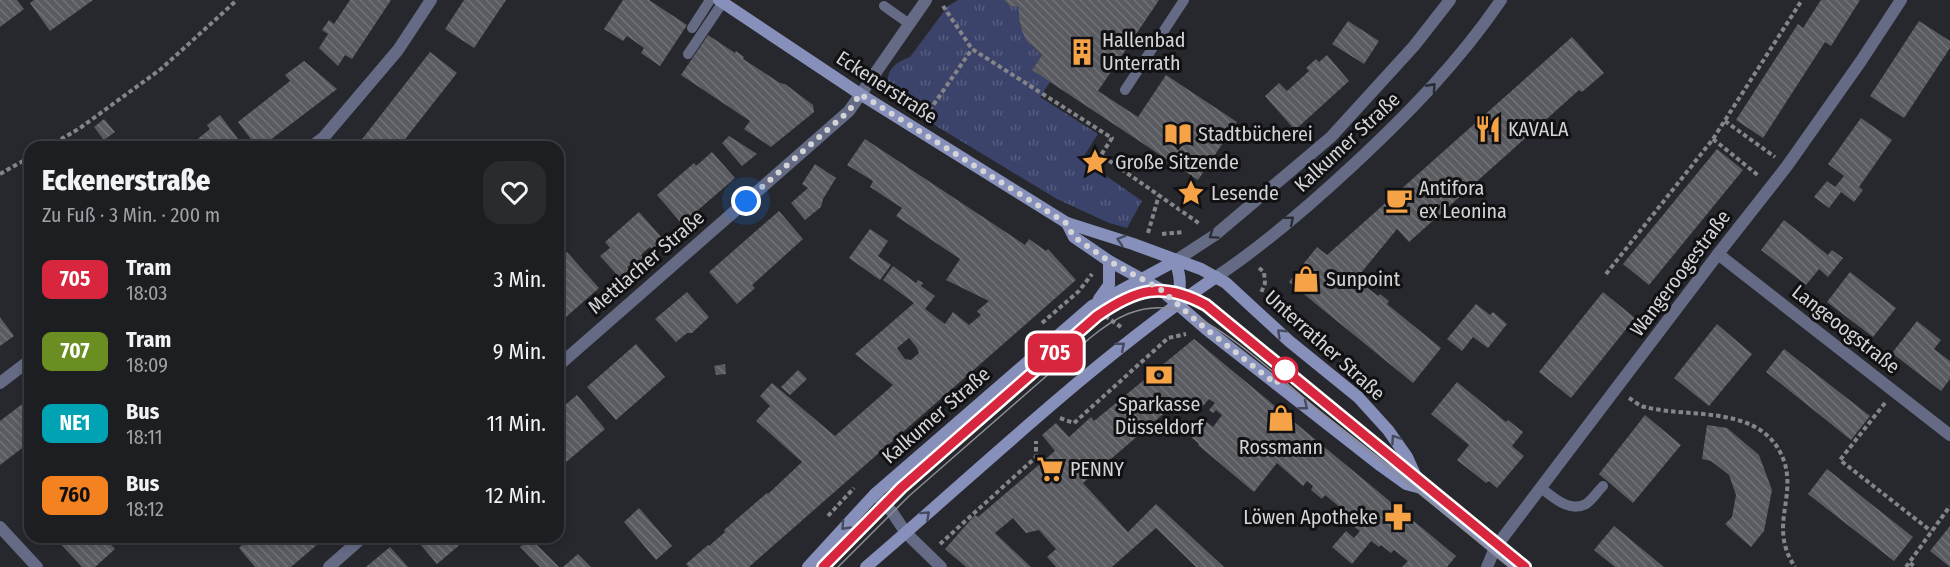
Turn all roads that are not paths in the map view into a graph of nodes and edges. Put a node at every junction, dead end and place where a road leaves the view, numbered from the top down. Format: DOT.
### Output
graph roads {
  1 [pos="431,0"];
  2 [pos="926,0"];
  3 [pos="1184,0"];
  4 [pos="1450,0"];
  5 [pos="1501,0"];
  6 [pos="1901,0"];
  7 [pos="717,1"];
  8 [pos="884,6"];
  9 [pos="908,23"];
  10 [pos="692,28"];
  11 [pos="688,54"];
  12 [pos="1125,90"];
  13 [pos="860,94"];
  14 [pos="319,141"];
  15 [pos="1066,223"];
  16 [pos="1718,254"];
  17 [pos="1109,261"];
  18 [pos="1175,261"];
  19 [pos="1216,276"];
  20 [pos="1143,279"];
  21 [pos="1177,303"];
  22 [pos="1092,306"];
  23 [pos="564,361"];
  24 [pos="24,365"];
  25 [pos="0,383"];
  26 [pos="1947,427"];
  27 [pos="1603,486"];
  28 [pos="1421,488"];
  29 [pos="1541,488"];
  30 [pos="875,494"];
  31 [pos="0,527"];
  32 [pos="906,533"];
  33 [pos="356,543"];
  34 [pos="1496,548"];
  35 [pos="30,565"];
  36 [pos="329,567"];
  37 [pos="808,567"];
  38 [pos="866,567"];
  39 [pos="941,567"];
  40 [pos="1486,567"];
  41 [pos="1518,567"];
  1 -- 14 [label="street"];
  2 -- 9 [label="street, Mettlacher Straße"];
  3 -- 12 [label="lane"];
  4 -- 18 [label="street, Kalkumer Straße, one-way"];
  19 -- 5 [label="street, Kalkumer Straße, one-way"];
  6 -- 16 [label="street, Wangeroogestraße"];
  7 -- 10 [label="lane"];
  7 -- 11 [label="lane"];
  7 -- 13 [label="main road, Eckenerstraße"];
  8 -- 9 [label="lane"];
  9 -- 13 [label="street, Mettlacher Straße"];
  13 -- 15 [label="main road, Eckenerstraße"];
  13 -- 23 [label="street, Mettlacher Straße"];
  15 -- 17 [label="main road, Eckenerstraße"];
  18 -- 15 [label="main road, Eckenerstraße, one-way"];
  16 -- 26 [label="street, Langeoogstraße"];
  16 -- 29 [label="street, Wangeroogestraße"];
  17 -- 20 [label="main road, Eckenerstraße"];
  17 -- 22 [label="main road"];
  18 -- 19 [label="main road, Unterrather Straße"];
  18 -- 20 [label="main road, Kalkumer Straße"];
  18 -- 21 [label="main road"];
  19 -- 21 [label="main road, Kalkumer Straße"];
  28 -- 19 [label="main road, Unterrather Straße, one-way"];
  20 -- 21 [label="main road, Eckenerstraße"];
  20 -- 22 [label="main road, Kalkumer Straße"];
  21 -- 28 [label="main road, Unterrather Straße, one-way"];
  32 -- 21 [label="main road, Kalkumer Straße, one-way"];
  22 -- 30 [label="main road, Kalkumer Straße"];
  24 -- 25 [label="street"];
  27 -- 29 [label="lane"];
  28 -- 34 [label="main road, Unterrather Straße"];
  29 -- 34 [label="street, Wangeroogestraße"];
  30 -- 32 [label="street"];
  30 -- 37 [label="main road, Kalkumer Straße, one-way"];
  31 -- 35 [label="street"];
  32 -- 38 [label="main road, Kalkumer Straße"];
  32 -- 39 [label="street"];
  33 -- 36 [label="street"];
  34 -- 40 [label="street, Wangeroogestraße"];
  34 -- 41 [label="main road, Unterrather Straße"];
}
